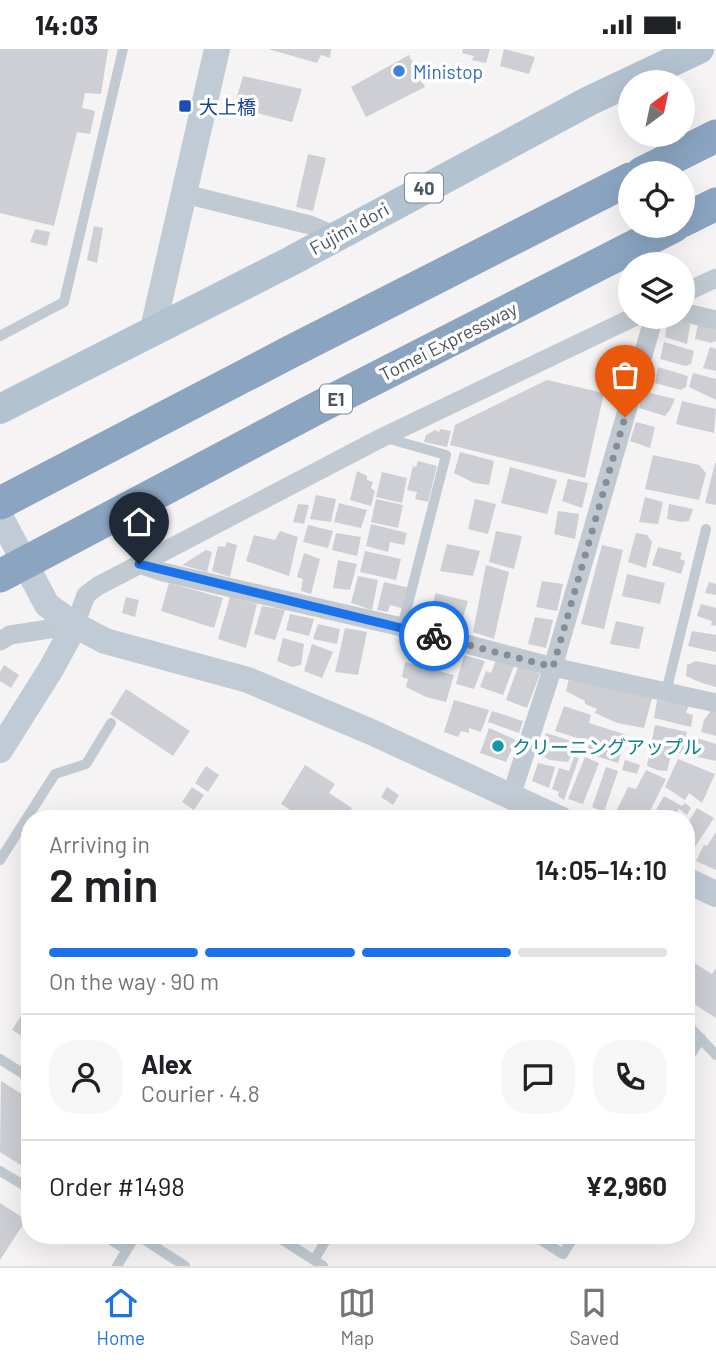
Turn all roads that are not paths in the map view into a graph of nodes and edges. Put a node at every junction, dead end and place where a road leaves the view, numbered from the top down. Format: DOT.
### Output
graph roads {
  1 [pos="123,49"];
  2 [pos="217,49"];
  3 [pos="699,49"];
  4 [pos="716,136"];
  5 [pos="666,161"];
  6 [pos="618,185"];
  7 [pos="185,194"];
  8 [pos="716,204"];
  9 [pos="695,214"];
  10 [pos="336,236"];
  11 [pos="650,238"];
  12 [pos="716,278"];
  13 [pos="695,288"];
  14 [pos="695,315"];
  15 [pos="716,320"];
  16 [pos="618,325"];
  17 [pos="651,329"];
  18 [pos="152,333"];
  19 [pos="0,336"];
  20 [pos="0,409"];
  21 [pos="383,437"];
  22 [pos="0,503"];
  23 [pos="0,516"];
  24 [pos="706,529"];
  25 [pos="139,564"];
  26 [pos="0,576"];
  27 [pos="75,625"];
  28 [pos="402,627"];
  29 [pos="0,641"];
  30 [pos="553,667"];
  31 [pos="666,692"];
  32 [pos="716,703"];
  33 [pos="111,723"];
  34 [pos="0,750"];
  35 [pos="511,796"];
  36 [pos="32,810"];
  37 [pos="541,810"];
  38 [pos="21,827"];
  39 [pos="0,860"];
  40 [pos="695,884"];
  41 [pos="716,894"];
  42 [pos="695,1032"];
  43 [pos="701,1038"];
  44 [pos="695,1048"];
  45 [pos="716,1055"];
  46 [pos="0,1059"];
  47 [pos="21,1072"];
  48 [pos="0,1171"];
  49 [pos="21,1184"];
  50 [pos="117,1244"];
  51 [pos="131,1244"];
  52 [pos="151,1244"];
  53 [pos="289,1244"];
  54 [pos="325,1244"];
  55 [pos="547,1244"];
  56 [pos="569,1244"];
  57 [pos="127,1250"];
  58 [pos="318,1263"];
  59 [pos="117,1266"];
  60 [pos="185,1266"];
  1 -- 19 [label="lane"];
  2 -- 7 [label="street"];
  3 -- 10 [label="main road, Fujimi dori / 40"];
  4 -- 5 [label="highway"];
  6 -- 22 [label="highway"];
  7 -- 10 [label="street"];
  7 -- 18 [label="street"];
  8 -- 9 [label="highway"];
  10 -- 18 [label="main road, Fujimi dori / 40"];
  11 -- 26 [label="highway, Tomei Expressway / E1"];
  12 -- 13 [label="street"];
  14 -- 15 [label="street"];
  16 -- 21 [label="street"];
  17 -- 30 [label="street"];
  18 -- 20 [label="main road, Fujimi dori / 40"];
  21 -- 25 [label="street"];
  21 -- 28 [label="lane"];
  23 -- 27 [label="street"];
  24 -- 31 [label="lane"];
  25 -- 27 [label="street"];
  25 -- 28 [label="street"];
  27 -- 29 [label="street"];
  27 -- 34 [label="street"];
  27 -- 35 [label="street"];
  28 -- 30 [label="street"];
  30 -- 31 [label="street"];
  30 -- 35 [label="street"];
  31 -- 32 [label="street"];
  33 -- 36 [label="lane"];
  35 -- 37 [label="street"];
  38 -- 39 [label="lane"];
  40 -- 41 [label="street"];
  42 -- 43 [label="lane"];
  43 -- 44 [label="lane"];
  43 -- 45 [label="lane"];
  46 -- 47 [label="lane"];
  48 -- 49 [label="lane"];
  50 -- 57 [label="lane"];
  51 -- 57 [label="lane"];
  52 -- 60 [label="lane"];
  53 -- 58 [label="lane"];
  54 -- 58 [label="lane"];
  55 -- 56 [label="lane"];
  57 -- 59 [label="lane"];
}
